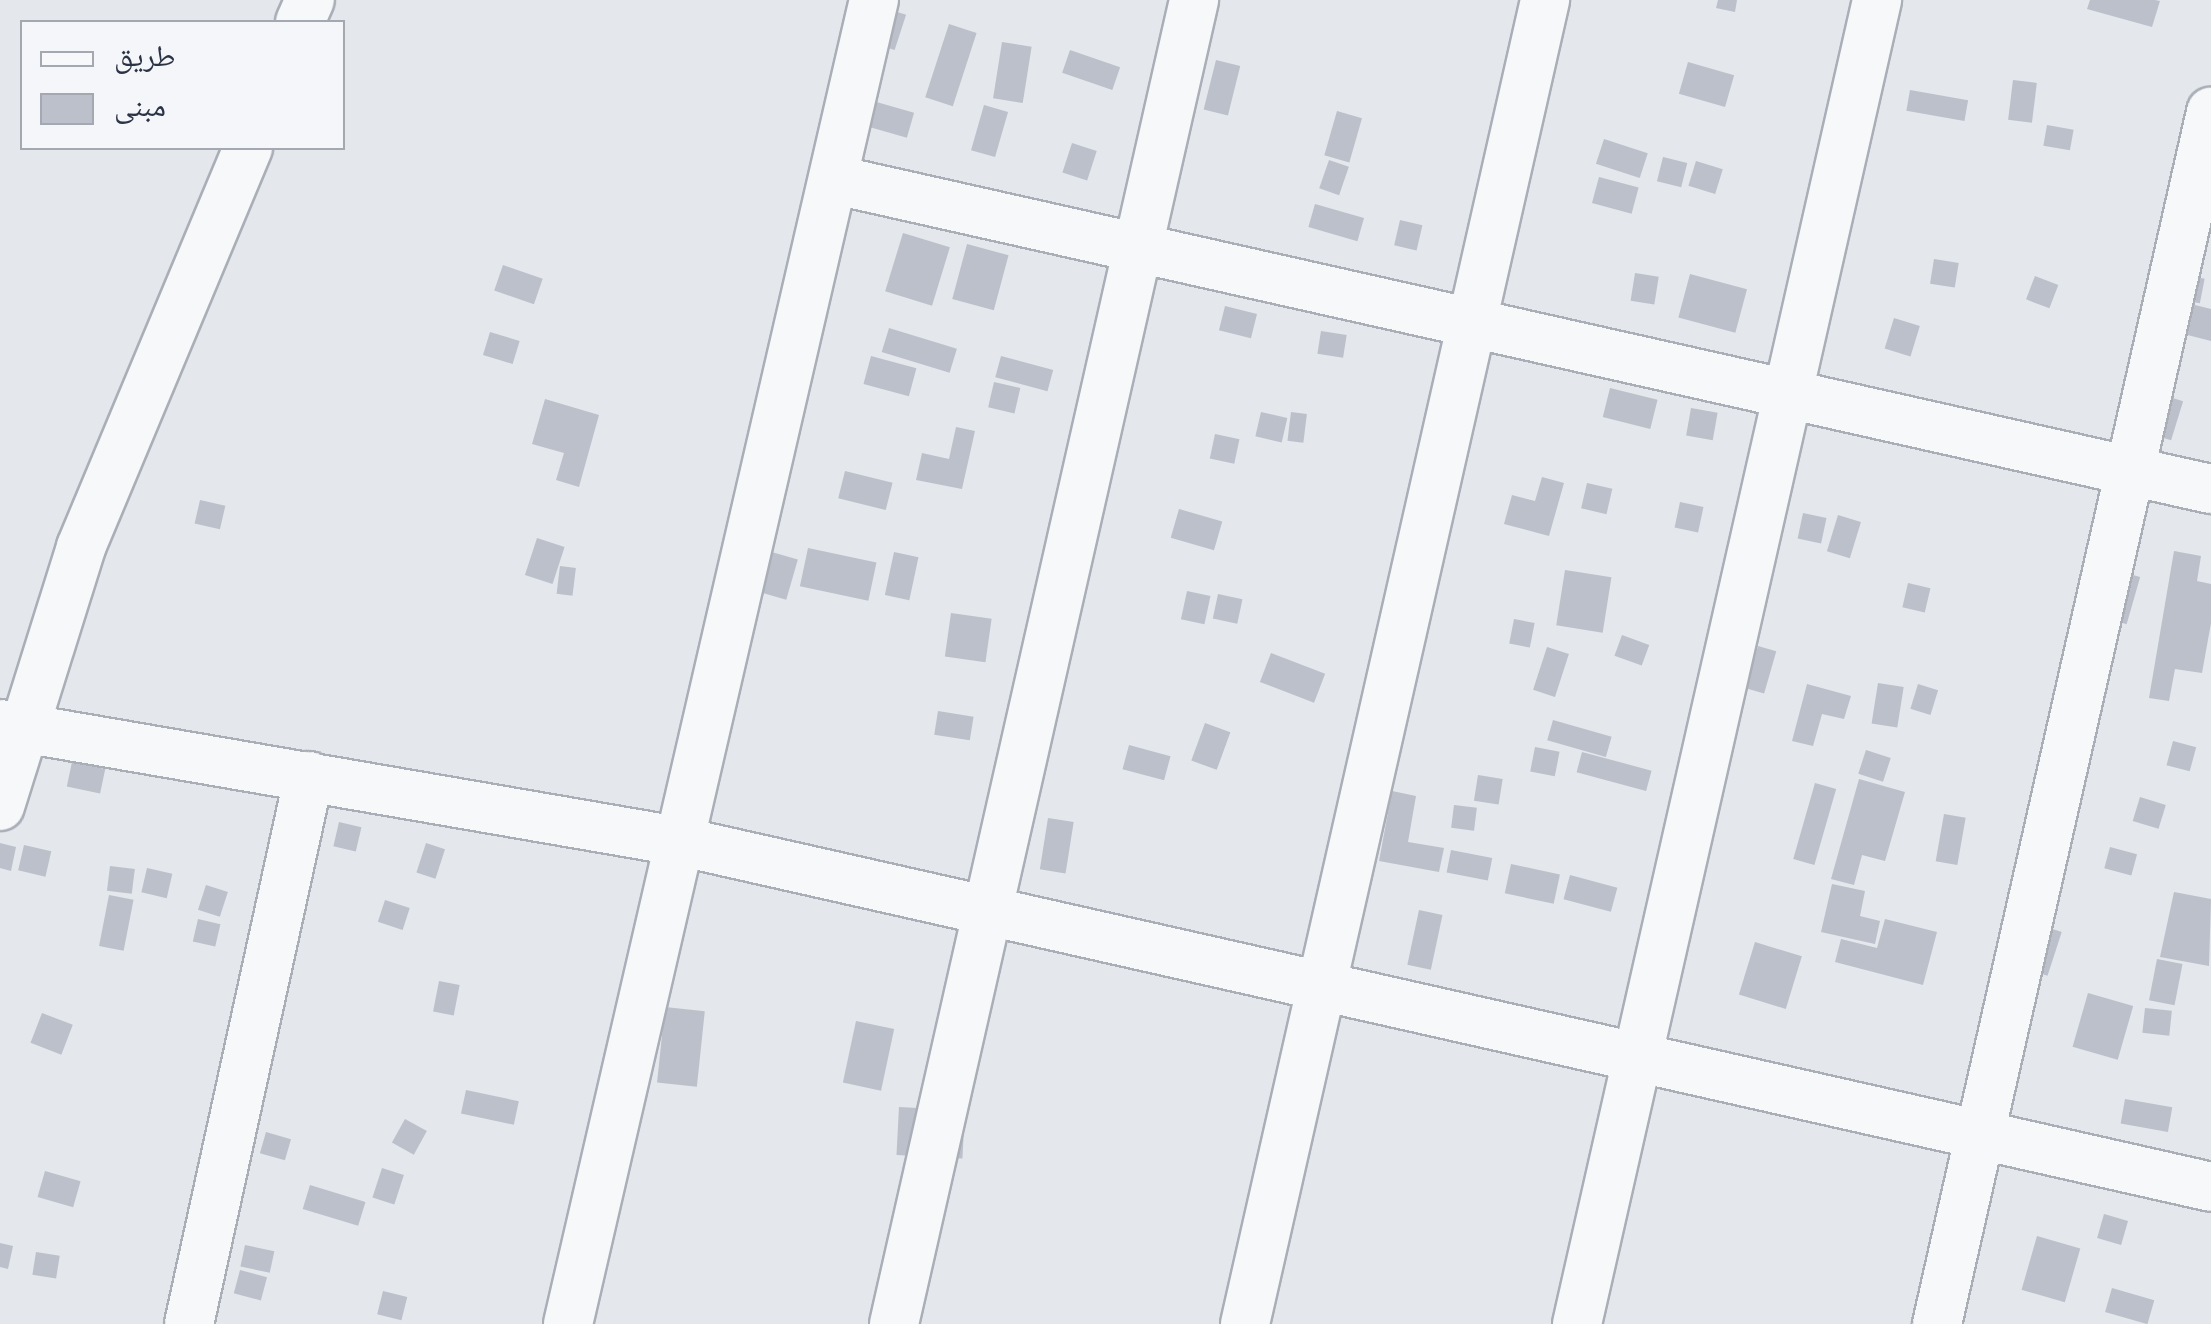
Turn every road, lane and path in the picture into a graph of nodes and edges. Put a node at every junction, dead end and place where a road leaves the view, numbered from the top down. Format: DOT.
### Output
graph roads {
  1 [pos="874,0"];
  2 [pos="1194,0"];
  3 [pos="1545,0"];
  4 [pos="1877,0"];
  5 [pos="2211,112"];
  6 [pos="247,150"];
  7 [pos="836,180"];
  8 [pos="1138,246"];
  9 [pos="1472,322"];
  10 [pos="1788,393"];
  11 [pos="2130,470"];
  12 [pos="2211,489"];
  13 [pos="12,726"];
  14 [pos="309,776"];
  15 [pos="0,806"];
  16 [pos="683,842"];
  17 [pos="988,910"];
  18 [pos="1322,986"];
  19 [pos="1638,1057"];
  20 [pos="1979,1134"];
  21 [pos="2211,1186"];
  22 [pos="189,1324"];
  23 [pos="568,1324"];
  24 [pos="894,1324"];
  25 [pos="1245,1324"];
  26 [pos="1577,1324"];
  27 [pos="1936,1324"];
  1 -- 7 [label="street"];
  2 -- 8 [label="street"];
  3 -- 9 [label="street"];
  4 -- 10 [label="street"];
  5 -- 11 [label="street"];
  6 -- 13 [label="street"];
  7 -- 8 [label="street"];
  7 -- 16 [label="street"];
  8 -- 9 [label="street"];
  8 -- 17 [label="street"];
  9 -- 10 [label="street"];
  9 -- 18 [label="street"];
  10 -- 11 [label="street"];
  10 -- 19 [label="street"];
  11 -- 12 [label="street"];
  11 -- 20 [label="street"];
  13 -- 14 [label="street"];
  13 -- 15 [label="street"];
  14 -- 16 [label="street"];
  14 -- 22 [label="street"];
  16 -- 17 [label="street"];
  16 -- 23 [label="street"];
  17 -- 18 [label="street"];
  17 -- 24 [label="street"];
  18 -- 19 [label="street"];
  18 -- 25 [label="street"];
  19 -- 20 [label="street"];
  19 -- 26 [label="street"];
  20 -- 21 [label="street"];
  20 -- 27 [label="street"];
}
